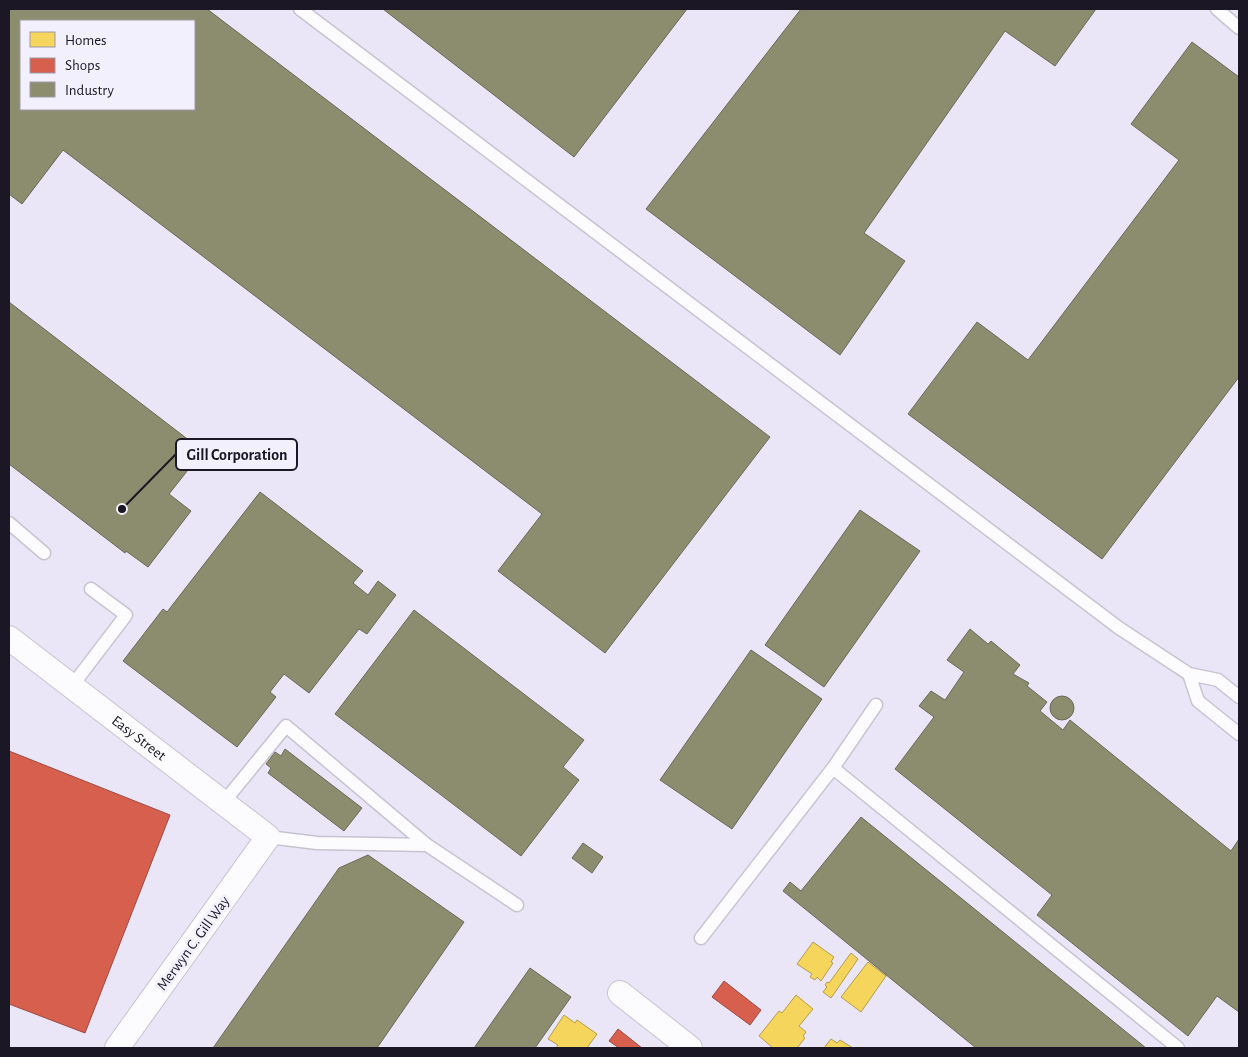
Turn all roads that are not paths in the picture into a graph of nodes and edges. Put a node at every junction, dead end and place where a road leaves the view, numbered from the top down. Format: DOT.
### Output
graph roads {
  1 [pos="300,9"];
  2 [pos="1217,9"];
  3 [pos="1239,28"];
  4 [pos="9,523"];
  5 [pos="44,554"];
  6 [pos="91,589"];
  7 [pos="9,638"];
  8 [pos="1189,674"];
  9 [pos="72,686"];
  10 [pos="1239,697"];
  11 [pos="876,705"];
  12 [pos="1239,734"];
  13 [pos="833,768"];
  14 [pos="223,803"];
  15 [pos="268,838"];
  16 [pos="426,845"];
  17 [pos="517,905"];
  18 [pos="700,938"];
  19 [pos="620,993"];
  20 [pos="118,1048"];
  21 [pos="690,1048"];
  22 [pos="1178,1048"];
  1 -- 8 [label="lane"];
  2 -- 3 [label="lane"];
  4 -- 5 [label="lane"];
  6 -- 9 [label="lane"];
  7 -- 9 [label="street, Easy Street"];
  8 -- 10 [label="lane"];
  8 -- 12 [label="lane"];
  9 -- 14 [label="street, Easy Street"];
  11 -- 13 [label="lane"];
  13 -- 18 [label="lane"];
  13 -- 22 [label="lane"];
  14 -- 15 [label="street, Easy Street"];
  14 -- 16 [label="lane"];
  15 -- 16 [label="lane"];
  15 -- 20 [label="street, Merwyn C. Gill Way"];
  16 -- 17 [label="lane"];
  19 -- 21 [label="street"];
}
